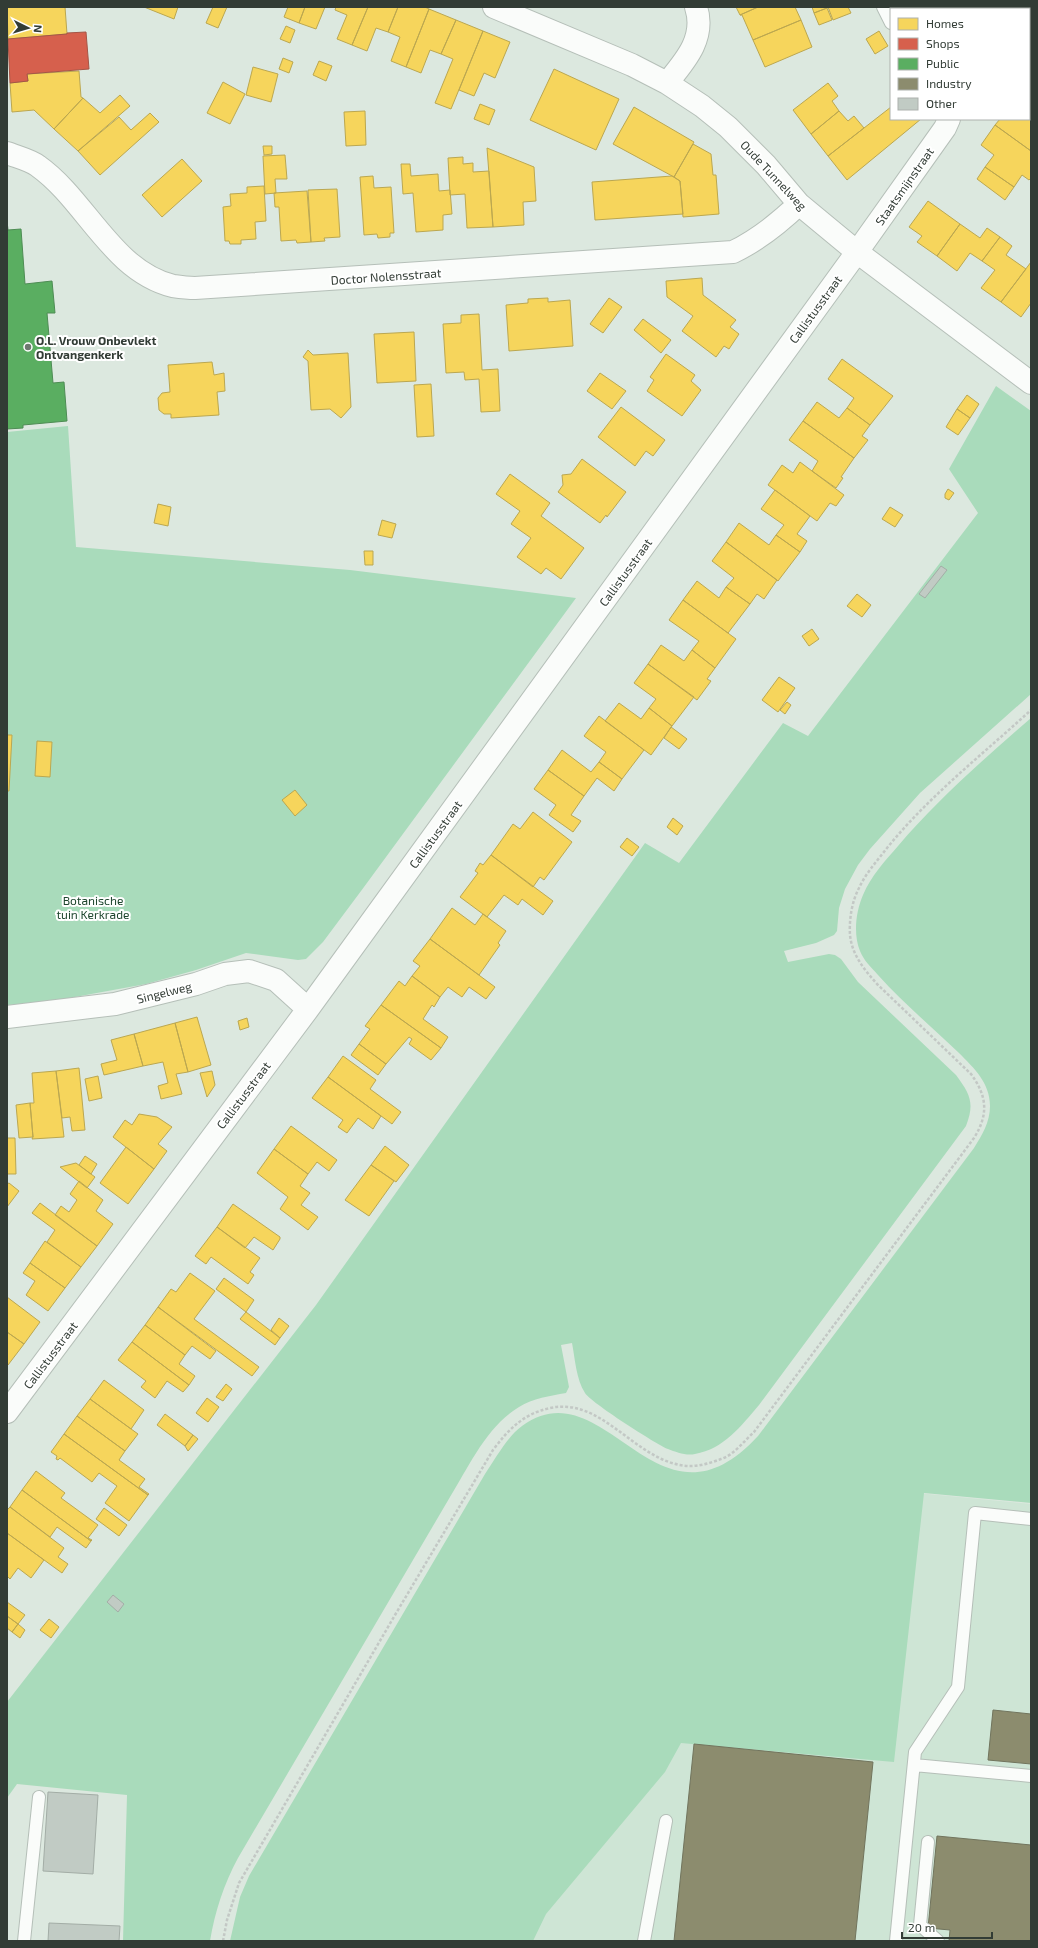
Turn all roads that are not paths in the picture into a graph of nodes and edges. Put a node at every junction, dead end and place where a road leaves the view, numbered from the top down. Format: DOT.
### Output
graph roads {
  1 [pos="494,7"];
  2 [pos="696,7"];
  3 [pos="883,7"];
  4 [pos="890,21"];
  5 [pos="667,84"];
  6 [pos="949,120"];
  7 [pos="7,153"];
  8 [pos="799,204"];
  9 [pos="857,252"];
  10 [pos="1031,383"];
  11 [pos="308,1009"];
  12 [pos="7,1017"];
  13 [pos="7,1412"];
  14 [pos="1031,1519"];
  15 [pos="914,1765"];
  16 [pos="1031,1776"];
  17 [pos="39,1797"];
  18 [pos="666,1821"];
  19 [pos="928,1842"];
  20 [pos="24,1941"];
  21 [pos="644,1941"];
  22 [pos="896,1941"];
  23 [pos="938,1941"];
  1 -- 5 [label="street, Oude Tunnelweg"];
  2 -- 5 [label="street"];
  3 -- 4 [label="lane"];
  5 -- 8 [label="street, Oude Tunnelweg"];
  6 -- 9 [label="street, Staatsmijnstraat"];
  7 -- 8 [label="street, Doctor Nolensstraat"];
  8 -- 9 [label="street, Oude Tunnelweg"];
  9 -- 10 [label="street, Oude Tunnelweg"];
  9 -- 11 [label="street, Callistusstraat"];
  11 -- 12 [label="street, Singelweg"];
  11 -- 13 [label="street, Callistusstraat"];
  14 -- 15 [label="lane"];
  15 -- 16 [label="lane"];
  15 -- 22 [label="lane"];
  17 -- 20 [label="lane"];
  18 -- 21 [label="lane"];
  19 -- 23 [label="lane"];
}
